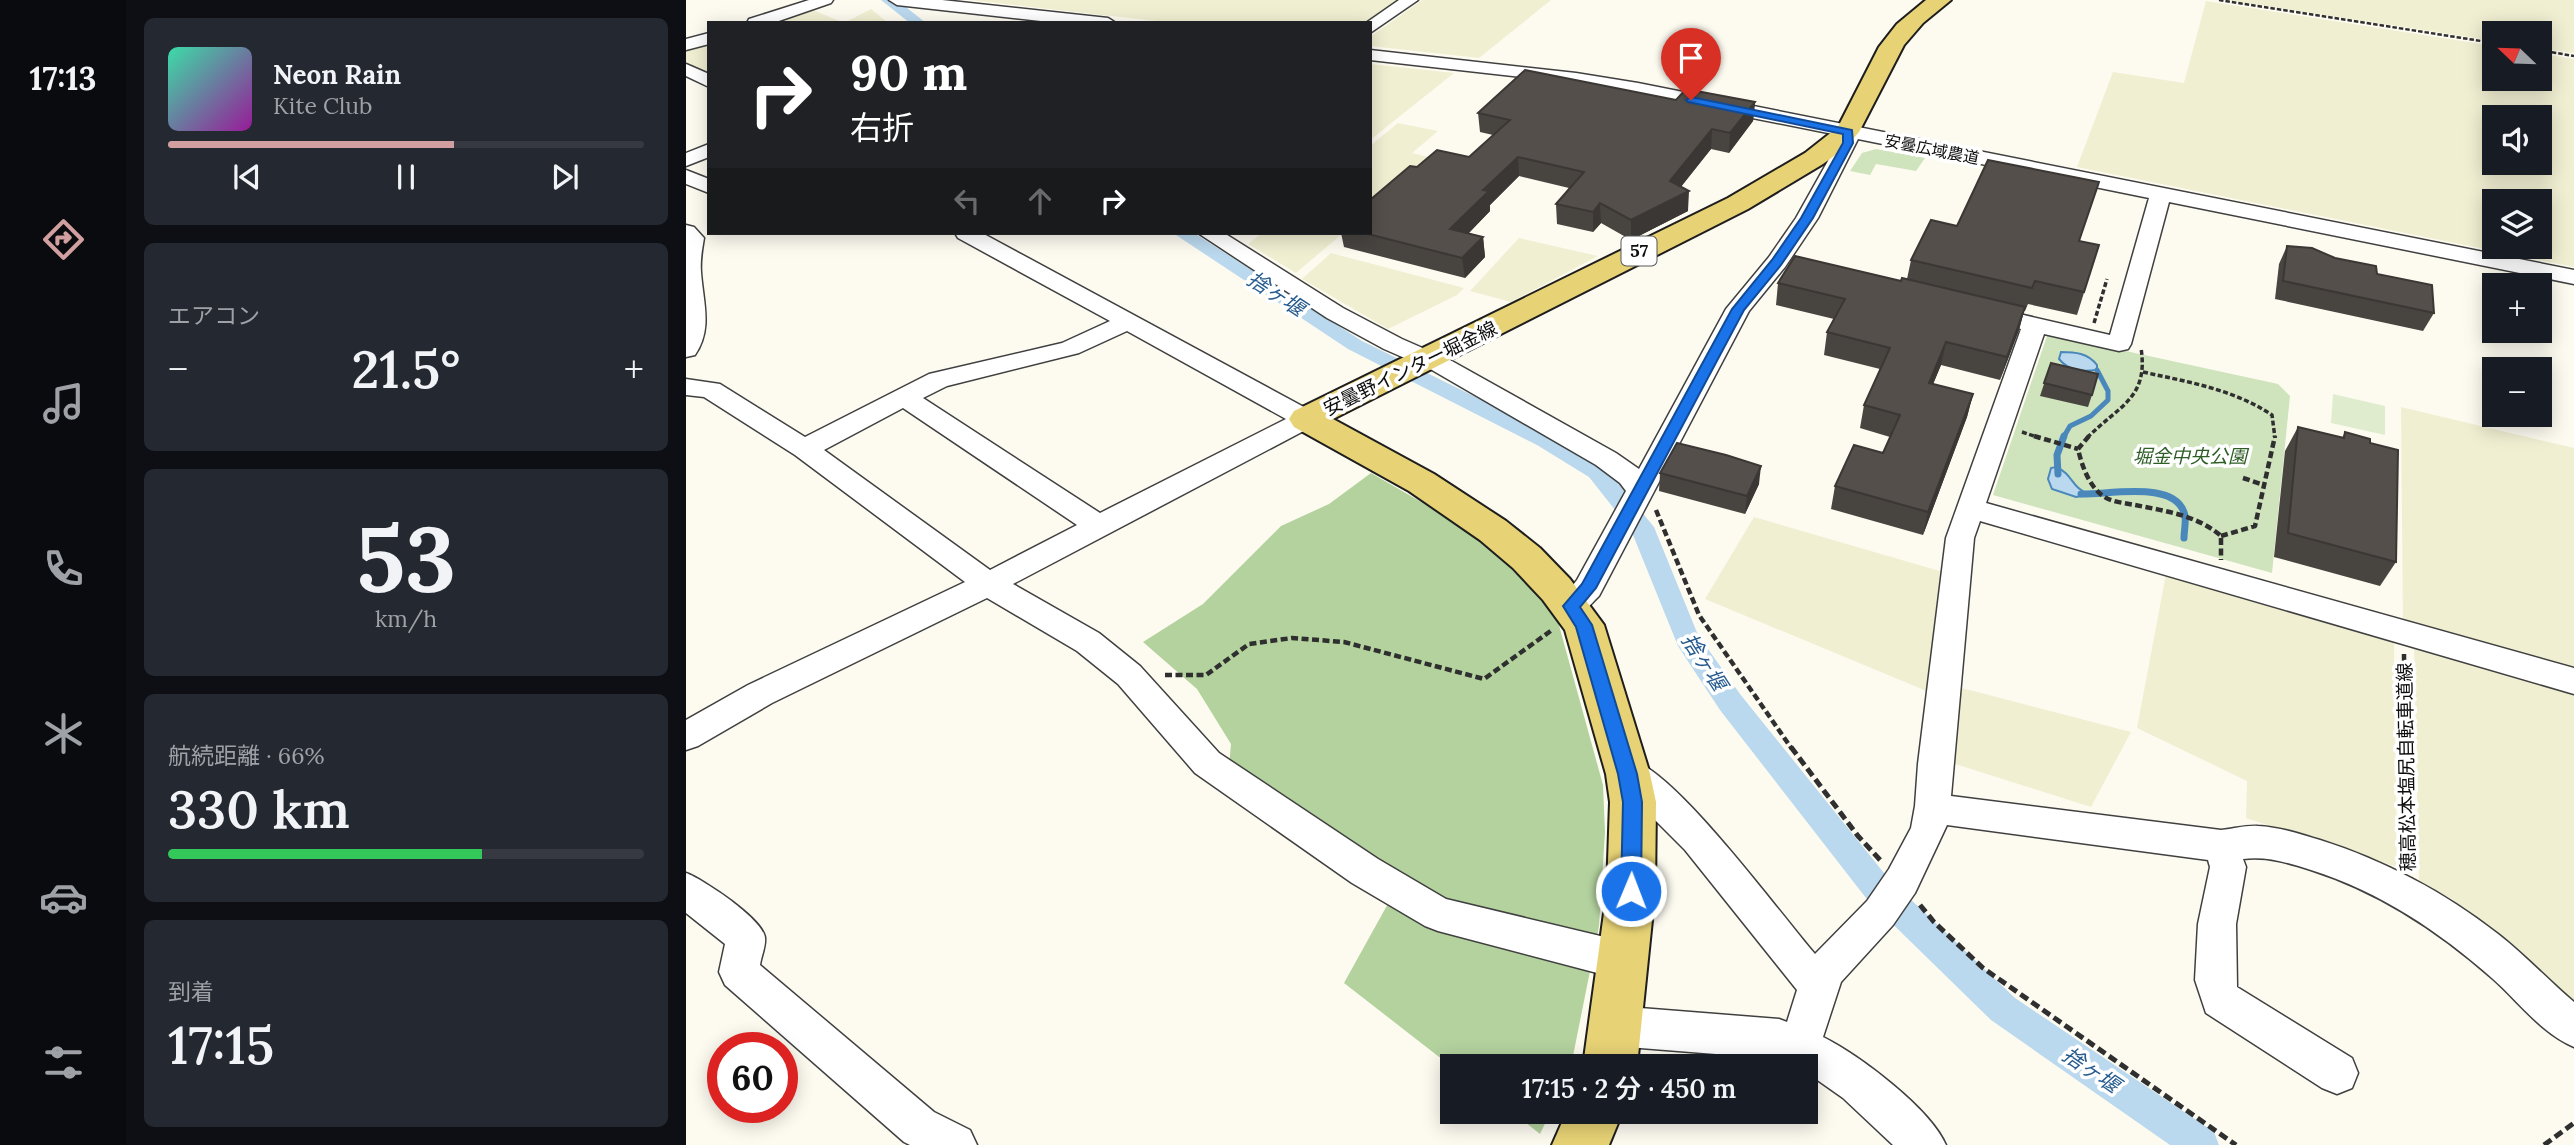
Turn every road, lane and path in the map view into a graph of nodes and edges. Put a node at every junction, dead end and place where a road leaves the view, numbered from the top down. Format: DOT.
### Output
graph roads {
  1 [pos="825,0"];
  2 [pos="1410,0"];
  3 [pos="1940,0"];
  4 [pos="2219,0"];
  5 [pos="908,1"];
  6 [pos="936,4"];
  7 [pos="761,21"];
  8 [pos="940,21"];
  9 [pos="1090,21"];
  10 [pos="1372,27"];
  11 [pos="707,39"];
  12 [pos="2482,41"];
  13 [pos="686,45"];
  14 [pos="2552,52"];
  15 [pos="1372,55"];
  16 [pos="2574,56"];
  17 [pos="686,69"];
  18 [pos="707,81"];
  19 [pos="1848,132"];
  20 [pos="707,151"];
  21 [pos="686,160"];
  22 [pos="686,176"];
  23 [pos="707,186"];
  24 [pos="2159,199"];
  25 [pos="686,232"];
  26 [pos="970,235"];
  27 [pos="1212,235"];
  28 [pos="688,257"];
  29 [pos="1777,262"];
  30 [pos="1803,268"];
  31 [pos="2574,277"];
  32 [pos="2107,279"];
  33 [pos="690,299"];
  34 [pos="1996,315"];
  35 [pos="1128,322"];
  36 [pos="2035,324"];
  37 [pos="2090,337"];
  38 [pos="2130,345"];
  39 [pos="686,350"];
  40 [pos="1416,367"];
  41 [pos="2143,372"];
  42 [pos="686,387"];
  43 [pos="904,397"];
  44 [pos="1306,419"];
  45 [pos="2011,428"];
  46 [pos="804,449"];
  47 [pos="2078,449"];
  48 [pos="2243,478"];
  49 [pos="2264,485"];
  50 [pos="1645,498"];
  51 [pos="1971,508"];
  52 [pos="1624,523"];
  53 [pos="1097,525"];
  54 [pos="2221,536"];
  55 [pos="2220,566"];
  56 [pos="988,584"];
  57 [pos="1564,616"];
  58 [pos="2404,642"];
  59 [pos="1129,675"];
  60 [pos="2574,681"];
  61 [pos="686,736"];
  62 [pos="1628,774"];
  63 [pos="1933,806"];
  64 [pos="2221,846"];
  65 [pos="686,890"];
  66 [pos="1894,891"];
  67 [pos="2408,891"];
  68 [pos="1624,958"];
  69 [pos="1818,984"];
  70 [pos="1615,1026"];
  71 [pos="2574,1027"];
  72 [pos="1800,1046"];
  73 [pos="1612,1054"];
  74 [pos="2337,1073"];
  75 [pos="2574,1123"];
  76 [pos="1590,1124"];
  77 [pos="955,1145"];
  78 [pos="1580,1145"];
  79 [pos="1924,1145"];
  80 [pos="2236,1145"];
  81 [pos="2544,1145"];
  1 -- 7 [label="street"];
  2 -- 10 [label="street"];
  3 -- 19 [label="main road, 安曇野インター堀金線 / 57"];
  4 -- 12 [label="path"];
  5 -- 6 [label="street"];
  6 -- 8 [label="street"];
  6 -- 9 [label="street"];
  11 -- 13 [label="street"];
  14 -- 16 [label="path"];
  15 -- 19 [label="street, 安曇広域農道"];
  17 -- 18 [label="street"];
  19 -- 24 [label="street, 安曇広域農道"];
  19 -- 29 [label="street"];
  19 -- 40 [label="main road, 安曇野インター堀金線 / 57"];
  20 -- 21 [label="street"];
  22 -- 23 [label="street"];
  24 -- 31 [label="street, 安曇広域農道"];
  24 -- 38 [label="street"];
  25 -- 28 [label="street"];
  26 -- 35 [label="street"];
  27 -- 40 [label="street"];
  28 -- 33 [label="street"];
  29 -- 30 [label="street"];
  29 -- 50 [label="street"];
  32 -- 37 [label="path"];
  33 -- 39 [label="street"];
  34 -- 36 [label="street"];
  35 -- 43 [label="street"];
  35 -- 44 [label="street"];
  36 -- 37 [label="street"];
  36 -- 51 [label="street"];
  37 -- 38 [label="street"];
  38 -- 41 [label="path"];
  40 -- 44 [label="main road, 安曇野インター堀金線 / 57"];
  40 -- 50 [label="street"];
  41 -- 47 [label="path"];
  41 -- 49 [label="path"];
  42 -- 46 [label="street"];
  43 -- 46 [label="street"];
  43 -- 53 [label="street"];
  44 -- 53 [label="street"];
  44 -- 57 [label="main road, 安曇野インター堀金線"];
  45 -- 47 [label="path"];
  46 -- 56 [label="street"];
  47 -- 54 [label="path"];
  48 -- 49 [label="path"];
  49 -- 54 [label="path"];
  50 -- 52 [label="street"];
  50 -- 66 [label="path"];
  51 -- 60 [label="street"];
  51 -- 63 [label="street"];
  52 -- 57 [label="street"];
  53 -- 56 [label="street"];
  54 -- 55 [label="path"];
  56 -- 59 [label="street"];
  56 -- 61 [label="street"];
  57 -- 59 [label="path"];
  57 -- 62 [label="main road, 安曇野インター堀金線"];
  58 -- 67 [label="path, 穂高松本塩尻自転車道線"];
  59 -- 68 [label="street"];
  62 -- 68 [label="main road, 安曇野インター堀金線"];
  62 -- 69 [label="street"];
  63 -- 64 [label="street"];
  63 -- 66 [label="street"];
  64 -- 67 [label="street"];
  64 -- 74 [label="street"];
  65 -- 77 [label="street"];
  66 -- 69 [label="street"];
  66 -- 80 [label="path"];
  67 -- 71 [label="street"];
  68 -- 70 [label="main road, 安曇野インター堀金線"];
  69 -- 72 [label="street"];
  70 -- 72 [label="street"];
  70 -- 73 [label="main road, 安曇野インター堀金線"];
  72 -- 79 [label="street"];
  75 -- 81 [label="path"];
  76 -- 78 [label="main road"];
}
